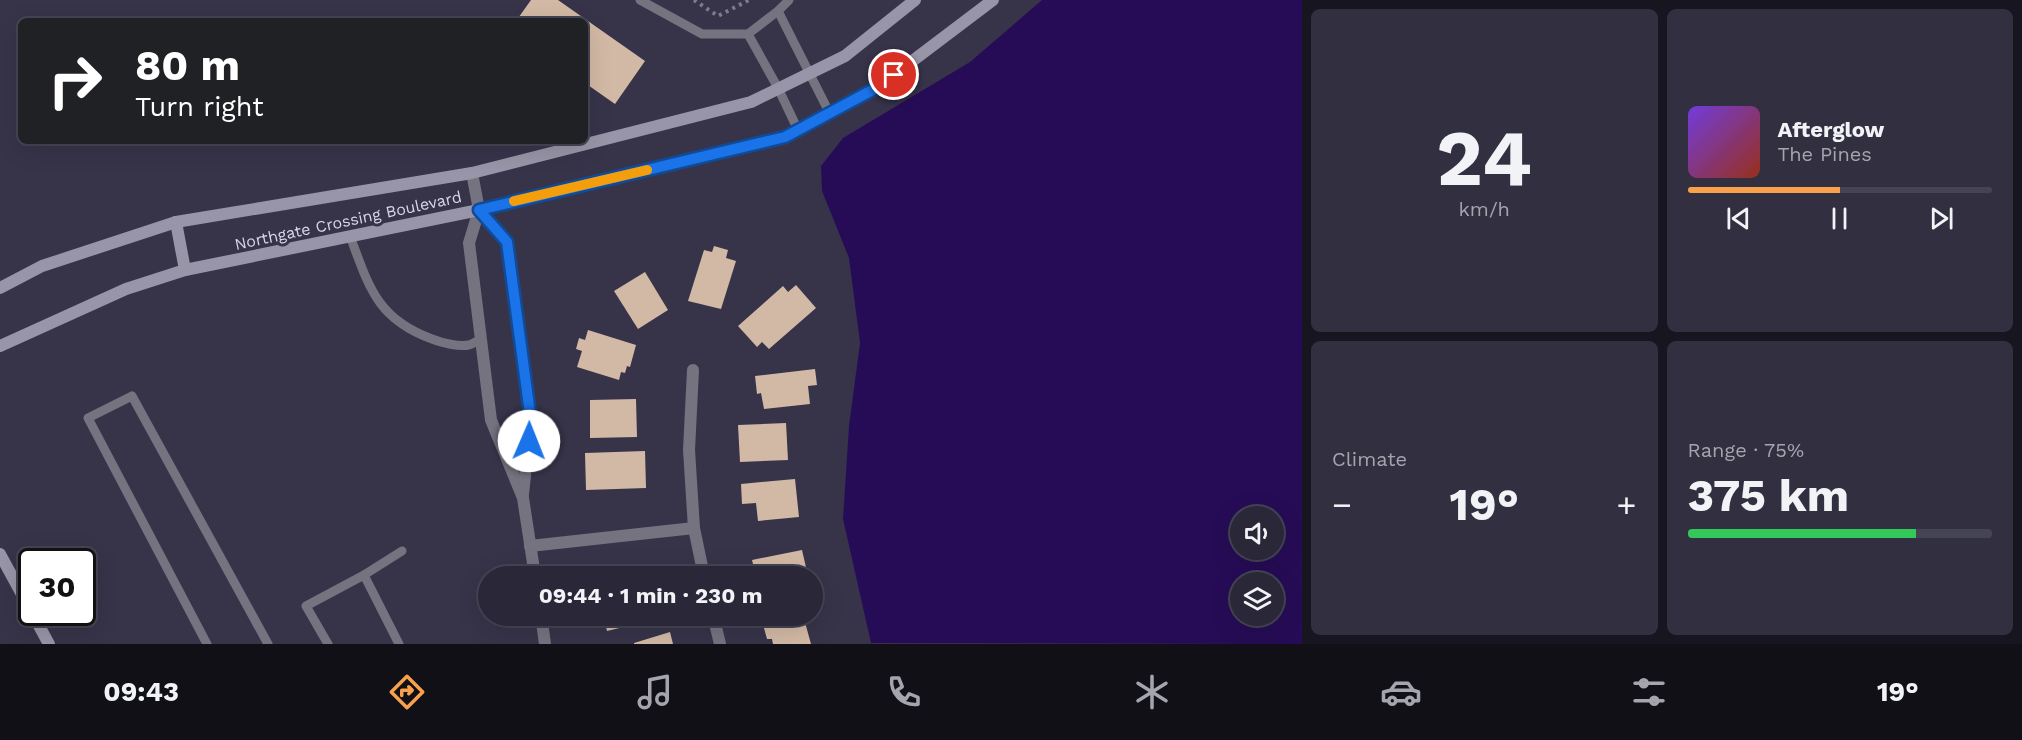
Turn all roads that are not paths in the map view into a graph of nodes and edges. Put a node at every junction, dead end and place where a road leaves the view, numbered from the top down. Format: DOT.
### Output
graph roads {
  1 [pos="640,0"];
  2 [pos="789,0"];
  3 [pos="915,0"];
  4 [pos="993,0"];
  5 [pos="778,11"];
  6 [pos="748,34"];
  7 [pos="809,74"];
  8 [pos="778,88"];
  9 [pos="830,114"];
  10 [pos="798,130"];
  11 [pos="588,143"];
  12 [pos="586,144"];
  13 [pos="472,173"];
  14 [pos="479,210"];
  15 [pos="176,222"];
  16 [pos="350,236"];
  17 [pos="185,270"];
  18 [pos="0,288"];
  19 [pos="481,339"];
  20 [pos="0,346"];
  21 [pos="693,370"];
  22 [pos="522,498"];
  23 [pos="694,528"];
  24 [pos="530,546"];
  25 [pos="402,551"];
  26 [pos="0,554"];
  27 [pos="533,566"];
  28 [pos="702,566"];
  29 [pos="364,575"];
  30 [pos="543,626"];
  31 [pos="716,626"];
  32 [pos="49,644"];
  33 [pos="207,644"];
  34 [pos="267,644"];
  35 [pos="328,644"];
  36 [pos="399,644"];
  37 [pos="545,644"];
  38 [pos="720,644"];
  1 -- 6 [label="lane"];
  2 -- 5 [label="lane"];
  3 -- 7 [label="street, Northgate Crossing Boulevard"];
  4 -- 9 [label="street, Northgate Crossing Boulevard"];
  5 -- 6 [label="lane"];
  5 -- 7 [label="lane"];
  6 -- 8 [label="lane"];
  7 -- 8 [label="street, Northgate Crossing Boulevard"];
  7 -- 9 [label="lane"];
  8 -- 10 [label="lane"];
  8 -- 11 [label="street, Northgate Crossing Boulevard"];
  9 -- 10 [label="street, Northgate Crossing Boulevard"];
  10 -- 14 [label="street, Northgate Crossing Boulevard"];
  12 -- 13 [label="street, Northgate Crossing Boulevard"];
  13 -- 14 [label="street"];
  13 -- 15 [label="street, Northgate Crossing Boulevard"];
  14 -- 16 [label="street, Northgate Crossing Boulevard"];
  14 -- 19 [label="street"];
  14 -- 22 [label="street"];
  15 -- 17 [label="street"];
  15 -- 18 [label="street, Northgate Crossing Boulevard"];
  16 -- 17 [label="street, Northgate Crossing Boulevard"];
  16 -- 19 [label="lane"];
  17 -- 20 [label="street, Northgate Crossing Boulevard"];
  19 -- 22 [label="street"];
  21 -- 23 [label="street"];
  22 -- 24 [label="street"];
  23 -- 24 [label="street"];
  23 -- 28 [label="street"];
  24 -- 27 [label="street"];
  25 -- 29 [label="lane"];
  26 -- 32 [label="street"];
  29 -- 35 [label="lane"];
  29 -- 36 [label="lane"];
  30 -- 37 [label="street"];
  31 -- 38 [label="street"];
  33 -- 34 [label="lane"];
}
